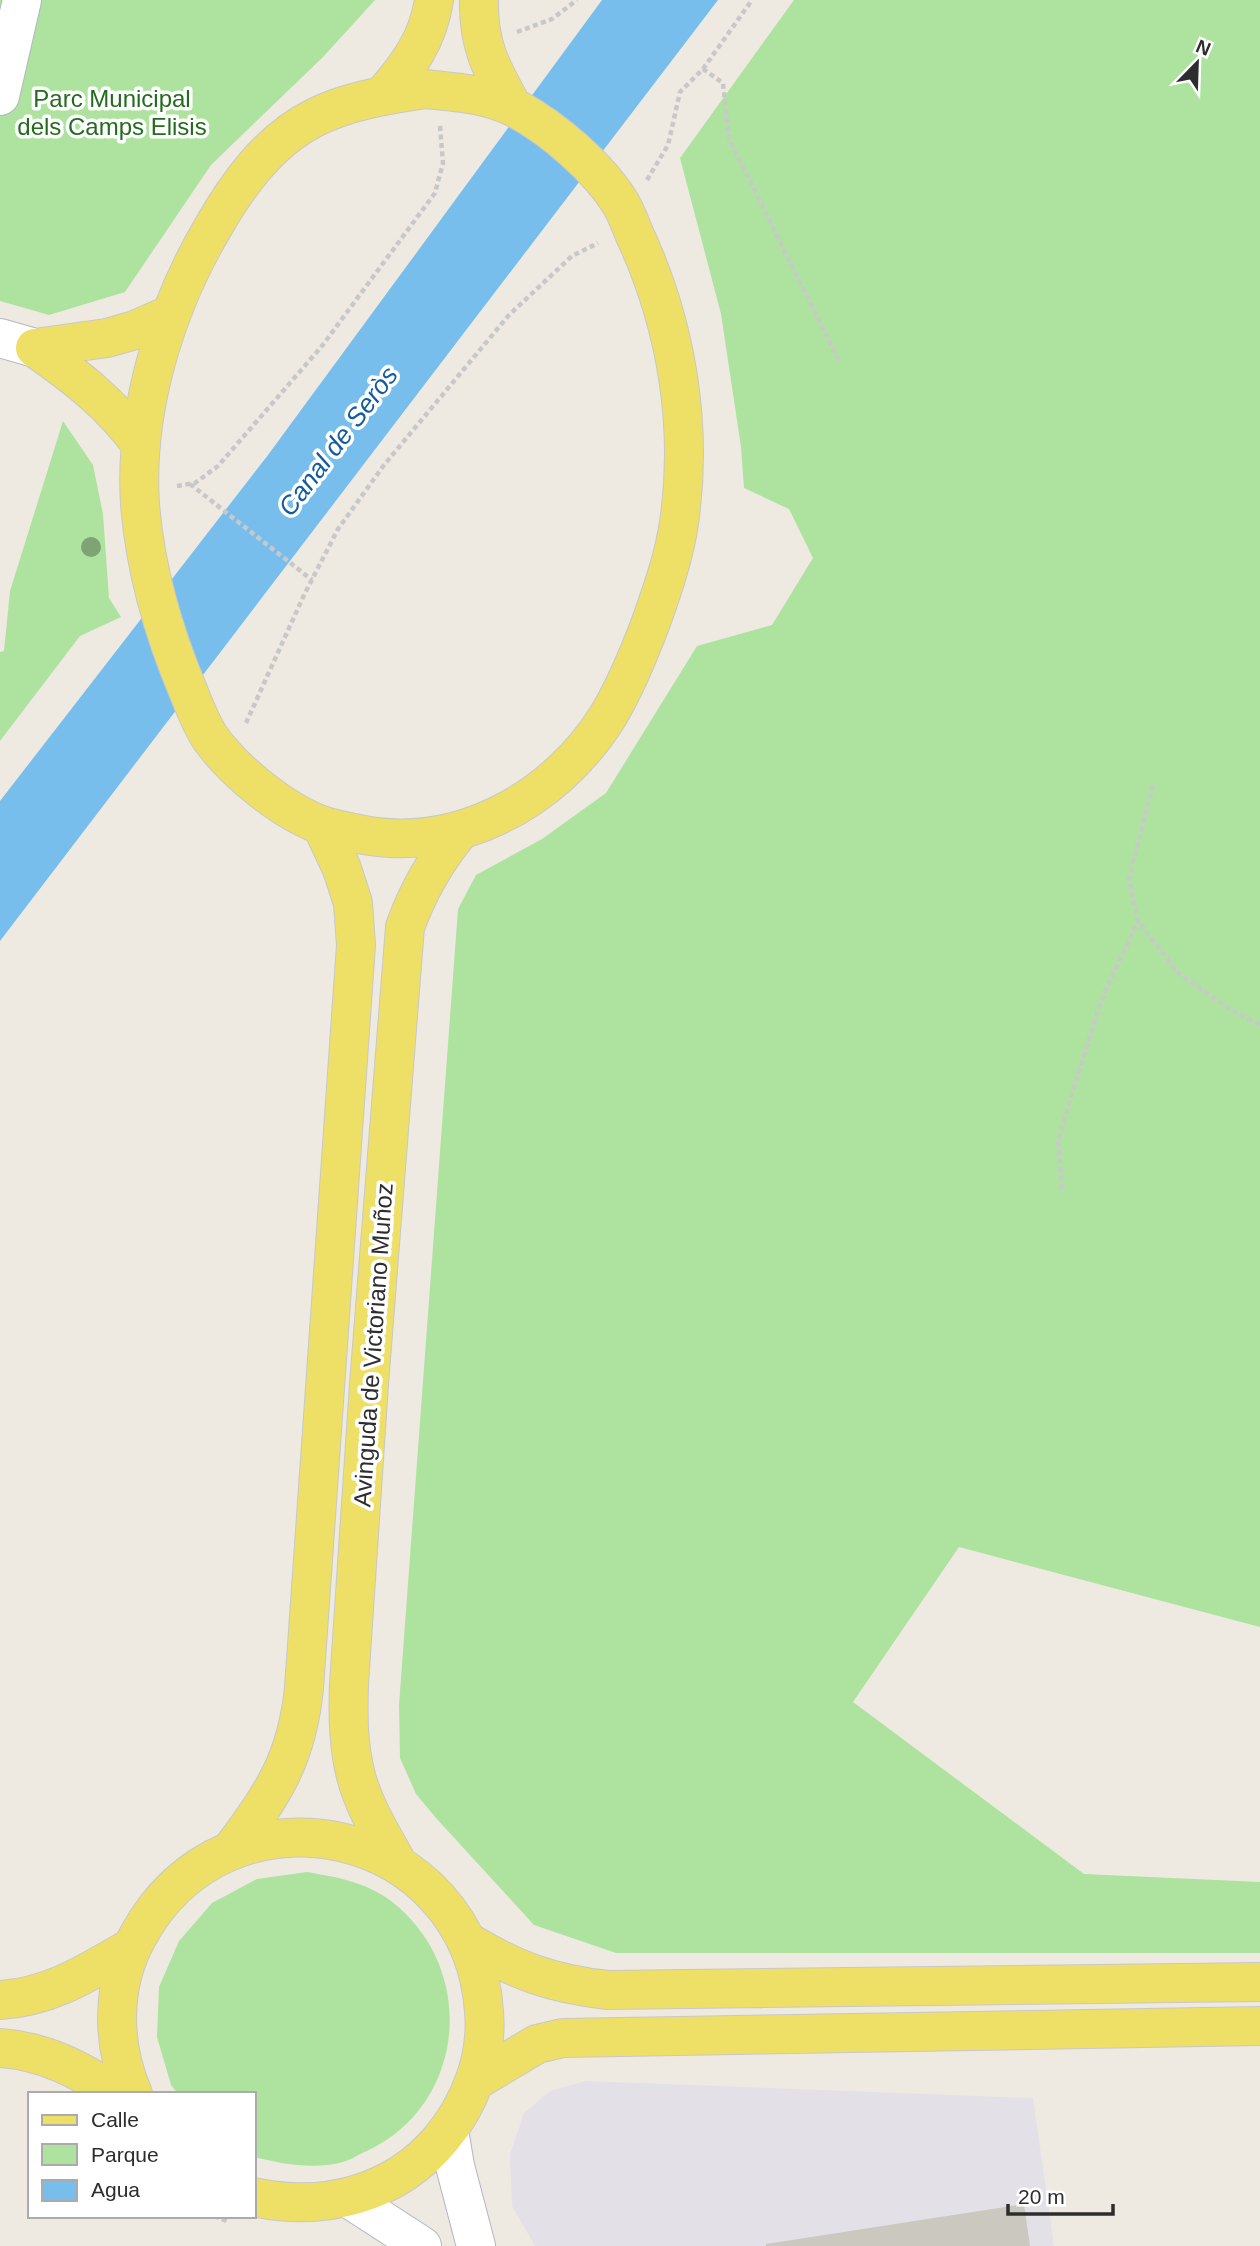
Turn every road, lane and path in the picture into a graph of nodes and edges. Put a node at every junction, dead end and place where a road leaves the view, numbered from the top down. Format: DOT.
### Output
graph roads {
  1 [pos="22,0"];
  2 [pos="434,0"];
  3 [pos="479,0"];
  4 [pos="577,0"];
  5 [pos="752,0"];
  6 [pos="482,44"];
  7 [pos="703,69"];
  8 [pos="439,90"];
  9 [pos="0,96"];
  10 [pos="382,96"];
  11 [pos="512,106"];
  12 [pos="616,221"];
  13 [pos="169,315"];
  14 [pos="17,343"];
  15 [pos="839,363"];
  16 [pos="141,461"];
  17 [pos="190,484"];
  18 [pos="312,580"];
  19 [pos="220,748"];
  20 [pos="1153,785"];
  21 [pos="322,826"];
  22 [pos="459,832"];
  23 [pos="1139,921"];
  24 [pos="1260,1025"];
  25 [pos="1062,1189"];
  26 [pos="232,1849"];
  27 [pos="397,1863"];
  28 [pos="468,1942"];
  29 [pos="132,1947"];
  30 [pos="1260,1982"];
  31 [pos="0,2000"];
  32 [pos="1260,2026"];
  33 [pos="0,2048"];
  34 [pos="475,2081"];
  35 [pos="114,2092"];
  36 [pos="132,2092"];
  37 [pos="449,2130"];
  38 [pos="256,2197"];
  39 [pos="348,2198"];
  40 [pos="422,2246"];
  41 [pos="476,2246"];
  1 -- 9 [label="street"];
  2 -- 10 [label="main road"];
  3 -- 6 [label="main road"];
  4 -- 6 [label="path"];
  5 -- 7 [label="path"];
  6 -- 11 [label="main road"];
  7 -- 12 [label="path"];
  7 -- 15 [label="path"];
  8 -- 10 [label="main road"];
  8 -- 11 [label="main road"];
  8 -- 17 [label="path"];
  10 -- 13 [label="main road"];
  11 -- 12 [label="main road"];
  12 -- 18 [label="path"];
  12 -- 22 [label="main road"];
  13 -- 14 [label="main road"];
  13 -- 16 [label="main road"];
  14 -- 16 [label="main road"];
  16 -- 17 [label="path"];
  16 -- 19 [label="main road"];
  17 -- 18 [label="path"];
  18 -- 19 [label="path"];
  19 -- 21 [label="main road"];
  20 -- 23 [label="path"];
  21 -- 22 [label="main road"];
  21 -- 26 [label="main road, Avinguda de Victoriano Muñoz"];
  22 -- 27 [label="main road, Avinguda de Victoriano Muñoz"];
  23 -- 24 [label="path"];
  23 -- 25 [label="path"];
  26 -- 27 [label="main road"];
  26 -- 29 [label="main road"];
  27 -- 28 [label="main road"];
  28 -- 30 [label="main road"];
  28 -- 34 [label="main road"];
  29 -- 31 [label="main road"];
  29 -- 36 [label="main road"];
  32 -- 34 [label="main road"];
  33 -- 35 [label="main road"];
  34 -- 37 [label="main road"];
  37 -- 39 [label="main road"];
  37 -- 41 [label="street"];
  38 -- 39 [label="main road"];
  39 -- 40 [label="street"];
}
